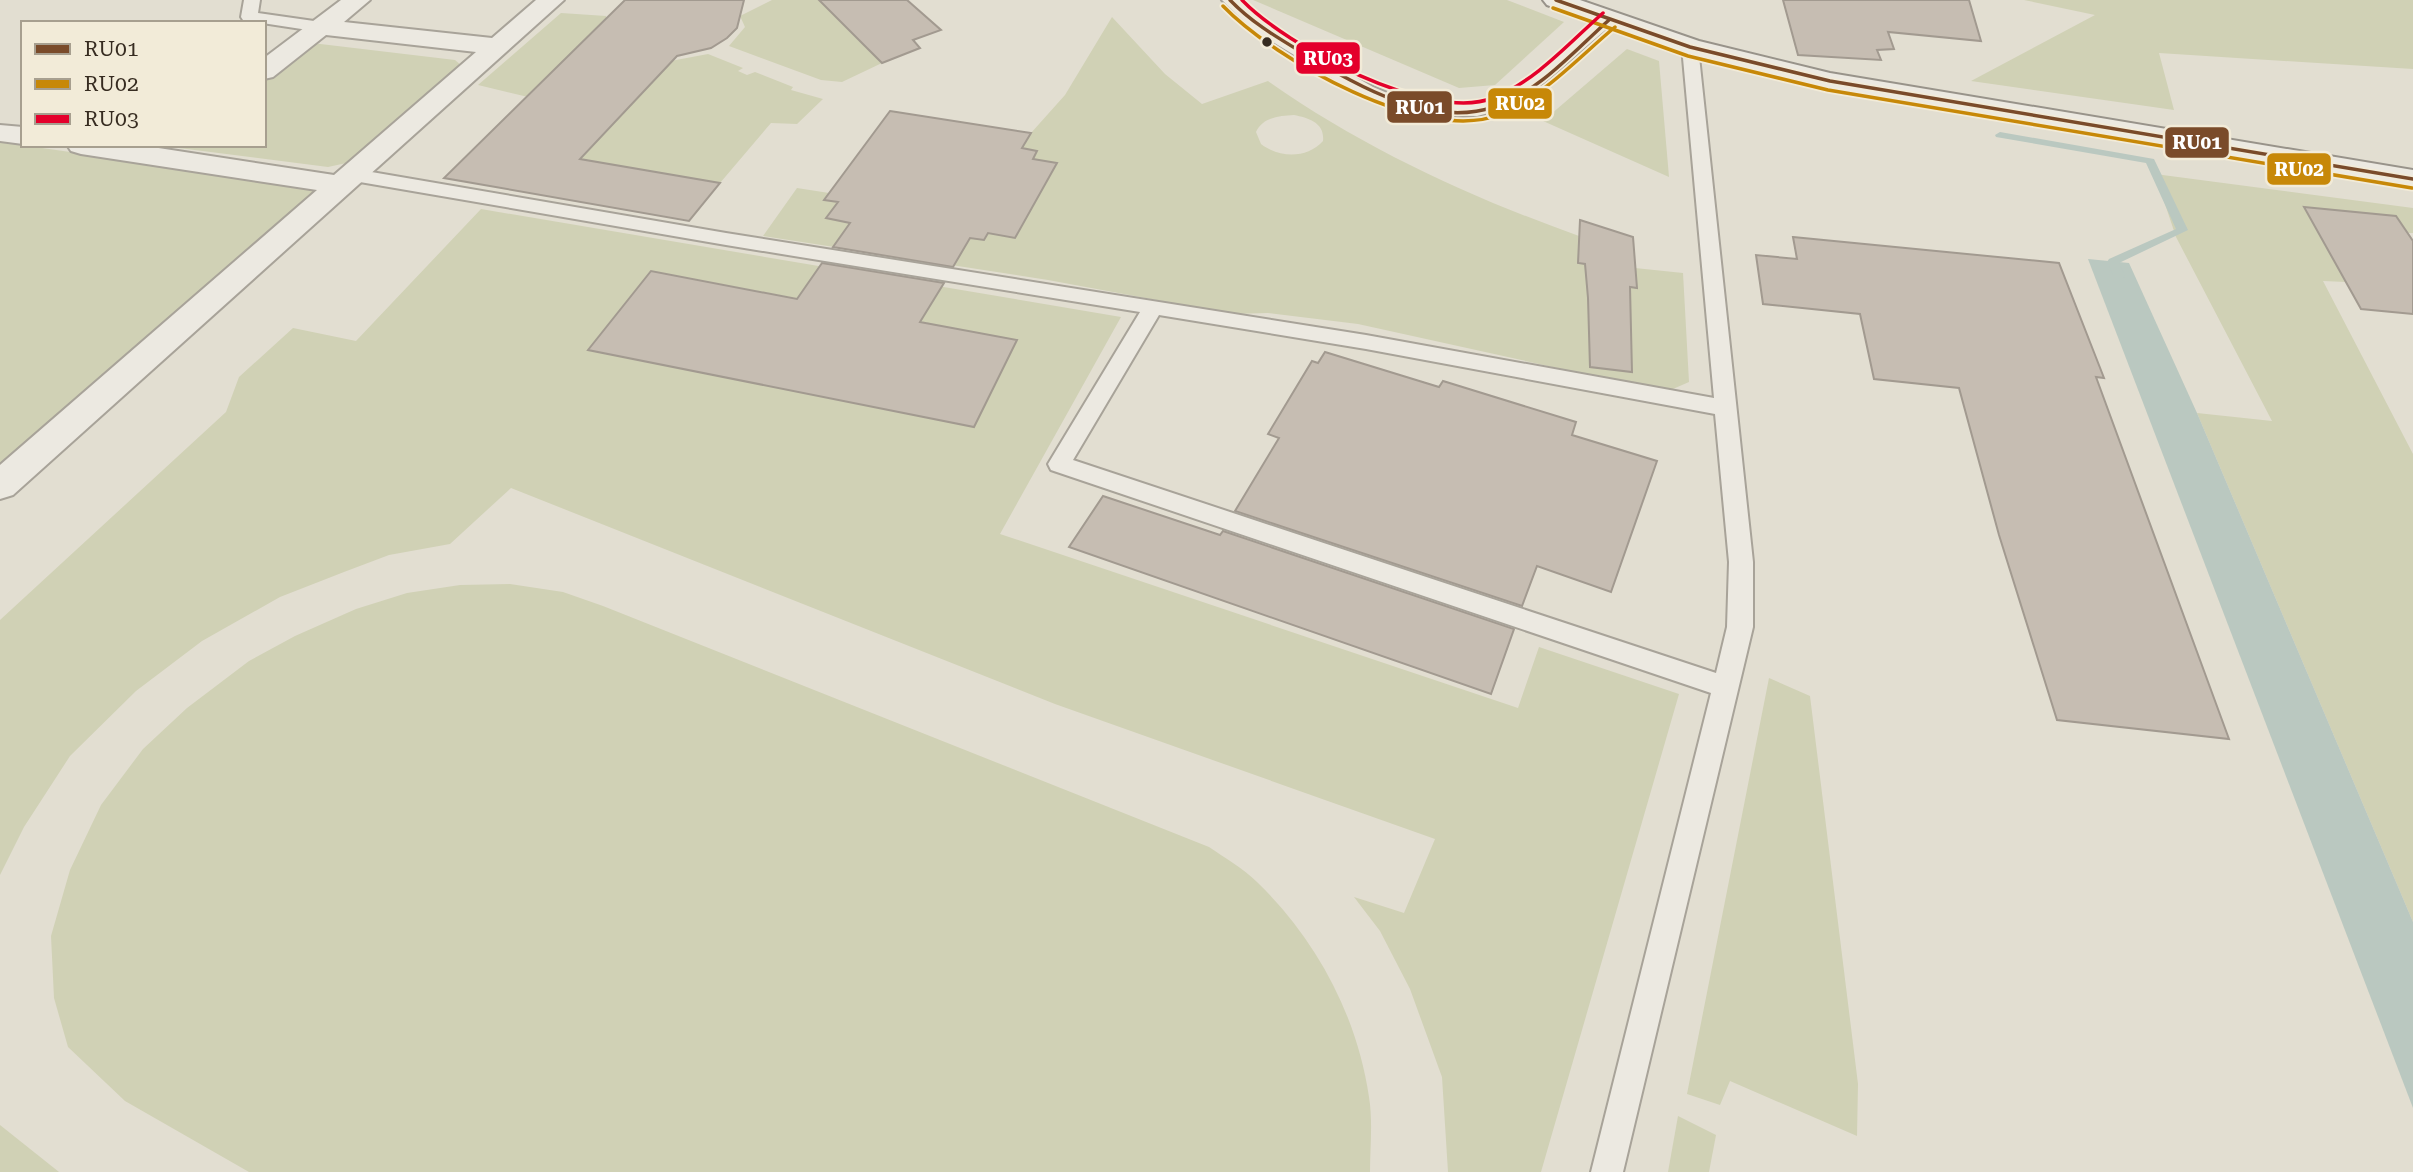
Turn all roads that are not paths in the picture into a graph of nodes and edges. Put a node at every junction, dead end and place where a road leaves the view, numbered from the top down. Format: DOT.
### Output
graph roads {
  1 [pos="252,0"];
  2 [pos="357,0"];
  3 [pos="551,0"];
  4 [pos="1230,0"];
  5 [pos="1556,0"];
  6 [pos="1609,20"];
  7 [pos="321,27"];
  8 [pos="498,47"];
  9 [pos="1690,47"];
  10 [pos="266,69"];
  11 [pos="0,133"];
  12 [pos="21,136"];
  13 [pos="107,147"];
  14 [pos="159,151"];
  15 [pos="2413,179"];
  16 [pos="348,180"];
  17 [pos="1153,308"];
  18 [pos="1727,408"];
  19 [pos="0,485"];
  20 [pos="1726,687"];
  21 [pos="1607,1172"];
  1 -- 7 [label="lane"];
  2 -- 7 [label="street"];
  3 -- 8 [label="street"];
  4 -- 6 [label="lane"];
  5 -- 6 [label="street"];
  6 -- 9 [label="street"];
  7 -- 8 [label="street"];
  7 -- 10 [label="street"];
  8 -- 16 [label="street"];
  9 -- 15 [label="street"];
  9 -- 18 [label="lane"];
  11 -- 12 [label="street"];
  13 -- 14 [label="street"];
  14 -- 16 [label="street"];
  16 -- 17 [label="lane"];
  16 -- 19 [label="street"];
  17 -- 18 [label="lane"];
  17 -- 20 [label="lane"];
  18 -- 20 [label="lane"];
  20 -- 21 [label="lane"];
}
